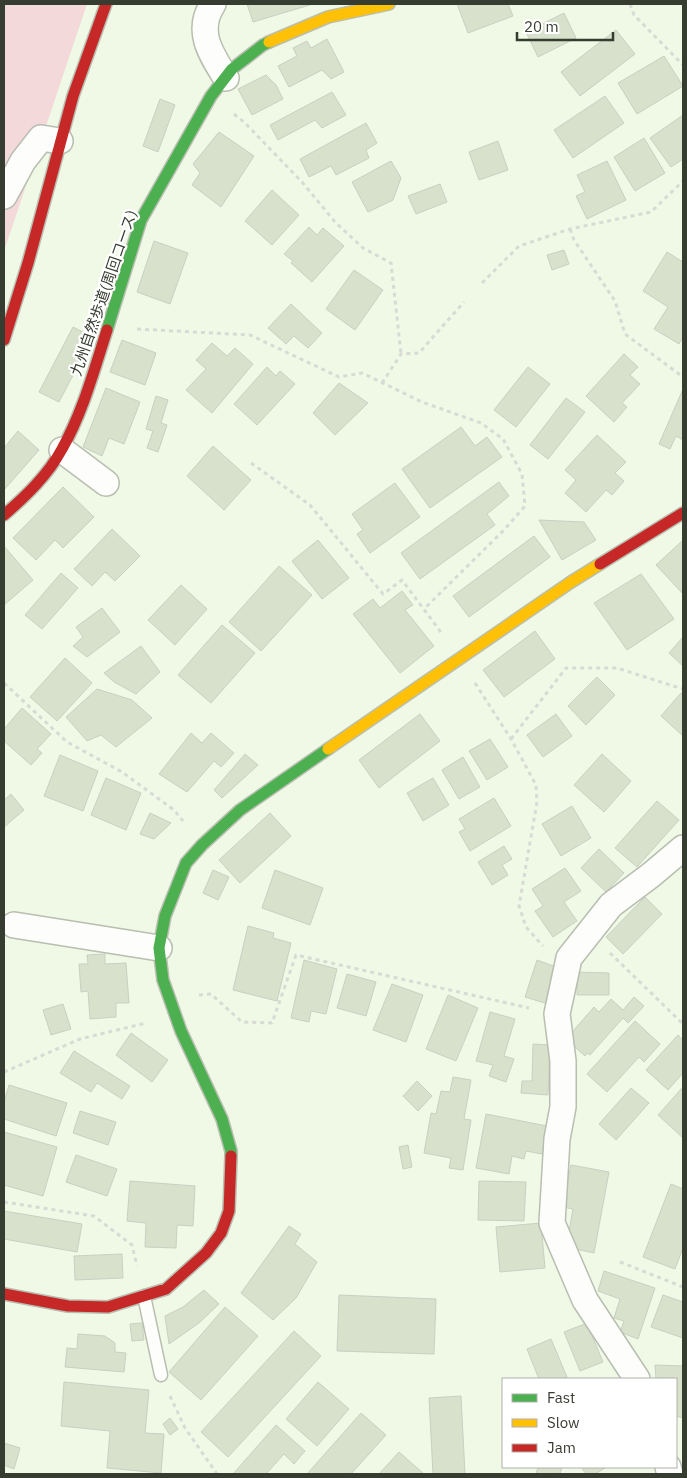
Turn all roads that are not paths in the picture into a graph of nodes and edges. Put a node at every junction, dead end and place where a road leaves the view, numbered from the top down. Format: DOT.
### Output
graph roads {
  1 [pos="106,4"];
  2 [pos="213,4"];
  3 [pos="389,4"];
  4 [pos="218,87"];
  5 [pos="60,141"];
  6 [pos="4,196"];
  7 [pos="4,340"];
  8 [pos="62,450"];
  9 [pos="106,483"];
  10 [pos="683,513"];
  11 [pos="4,515"];
  12 [pos="683,848"];
  13 [pos="14,924"];
  14 [pos="158,948"];
  15 [pos="4,1294"];
  16 [pos="144,1296"];
  17 [pos="161,1375"];
  18 [pos="636,1378"];
  1 -- 5 [label="street"];
  2 -- 4 [label="street"];
  3 -- 4 [label="street, 九州自然歩道(周回コース)"];
  4 -- 8 [label="street, 九州自然歩道(周回コース)"];
  5 -- 6 [label="street"];
  5 -- 7 [label="street"];
  8 -- 9 [label="street"];
  8 -- 11 [label="street, 九州自然歩道(周回コース)"];
  10 -- 14 [label="street"];
  12 -- 18 [label="street"];
  13 -- 14 [label="street"];
  14 -- 16 [label="street"];
  15 -- 16 [label="street"];
  16 -- 17 [label="lane"];
}
